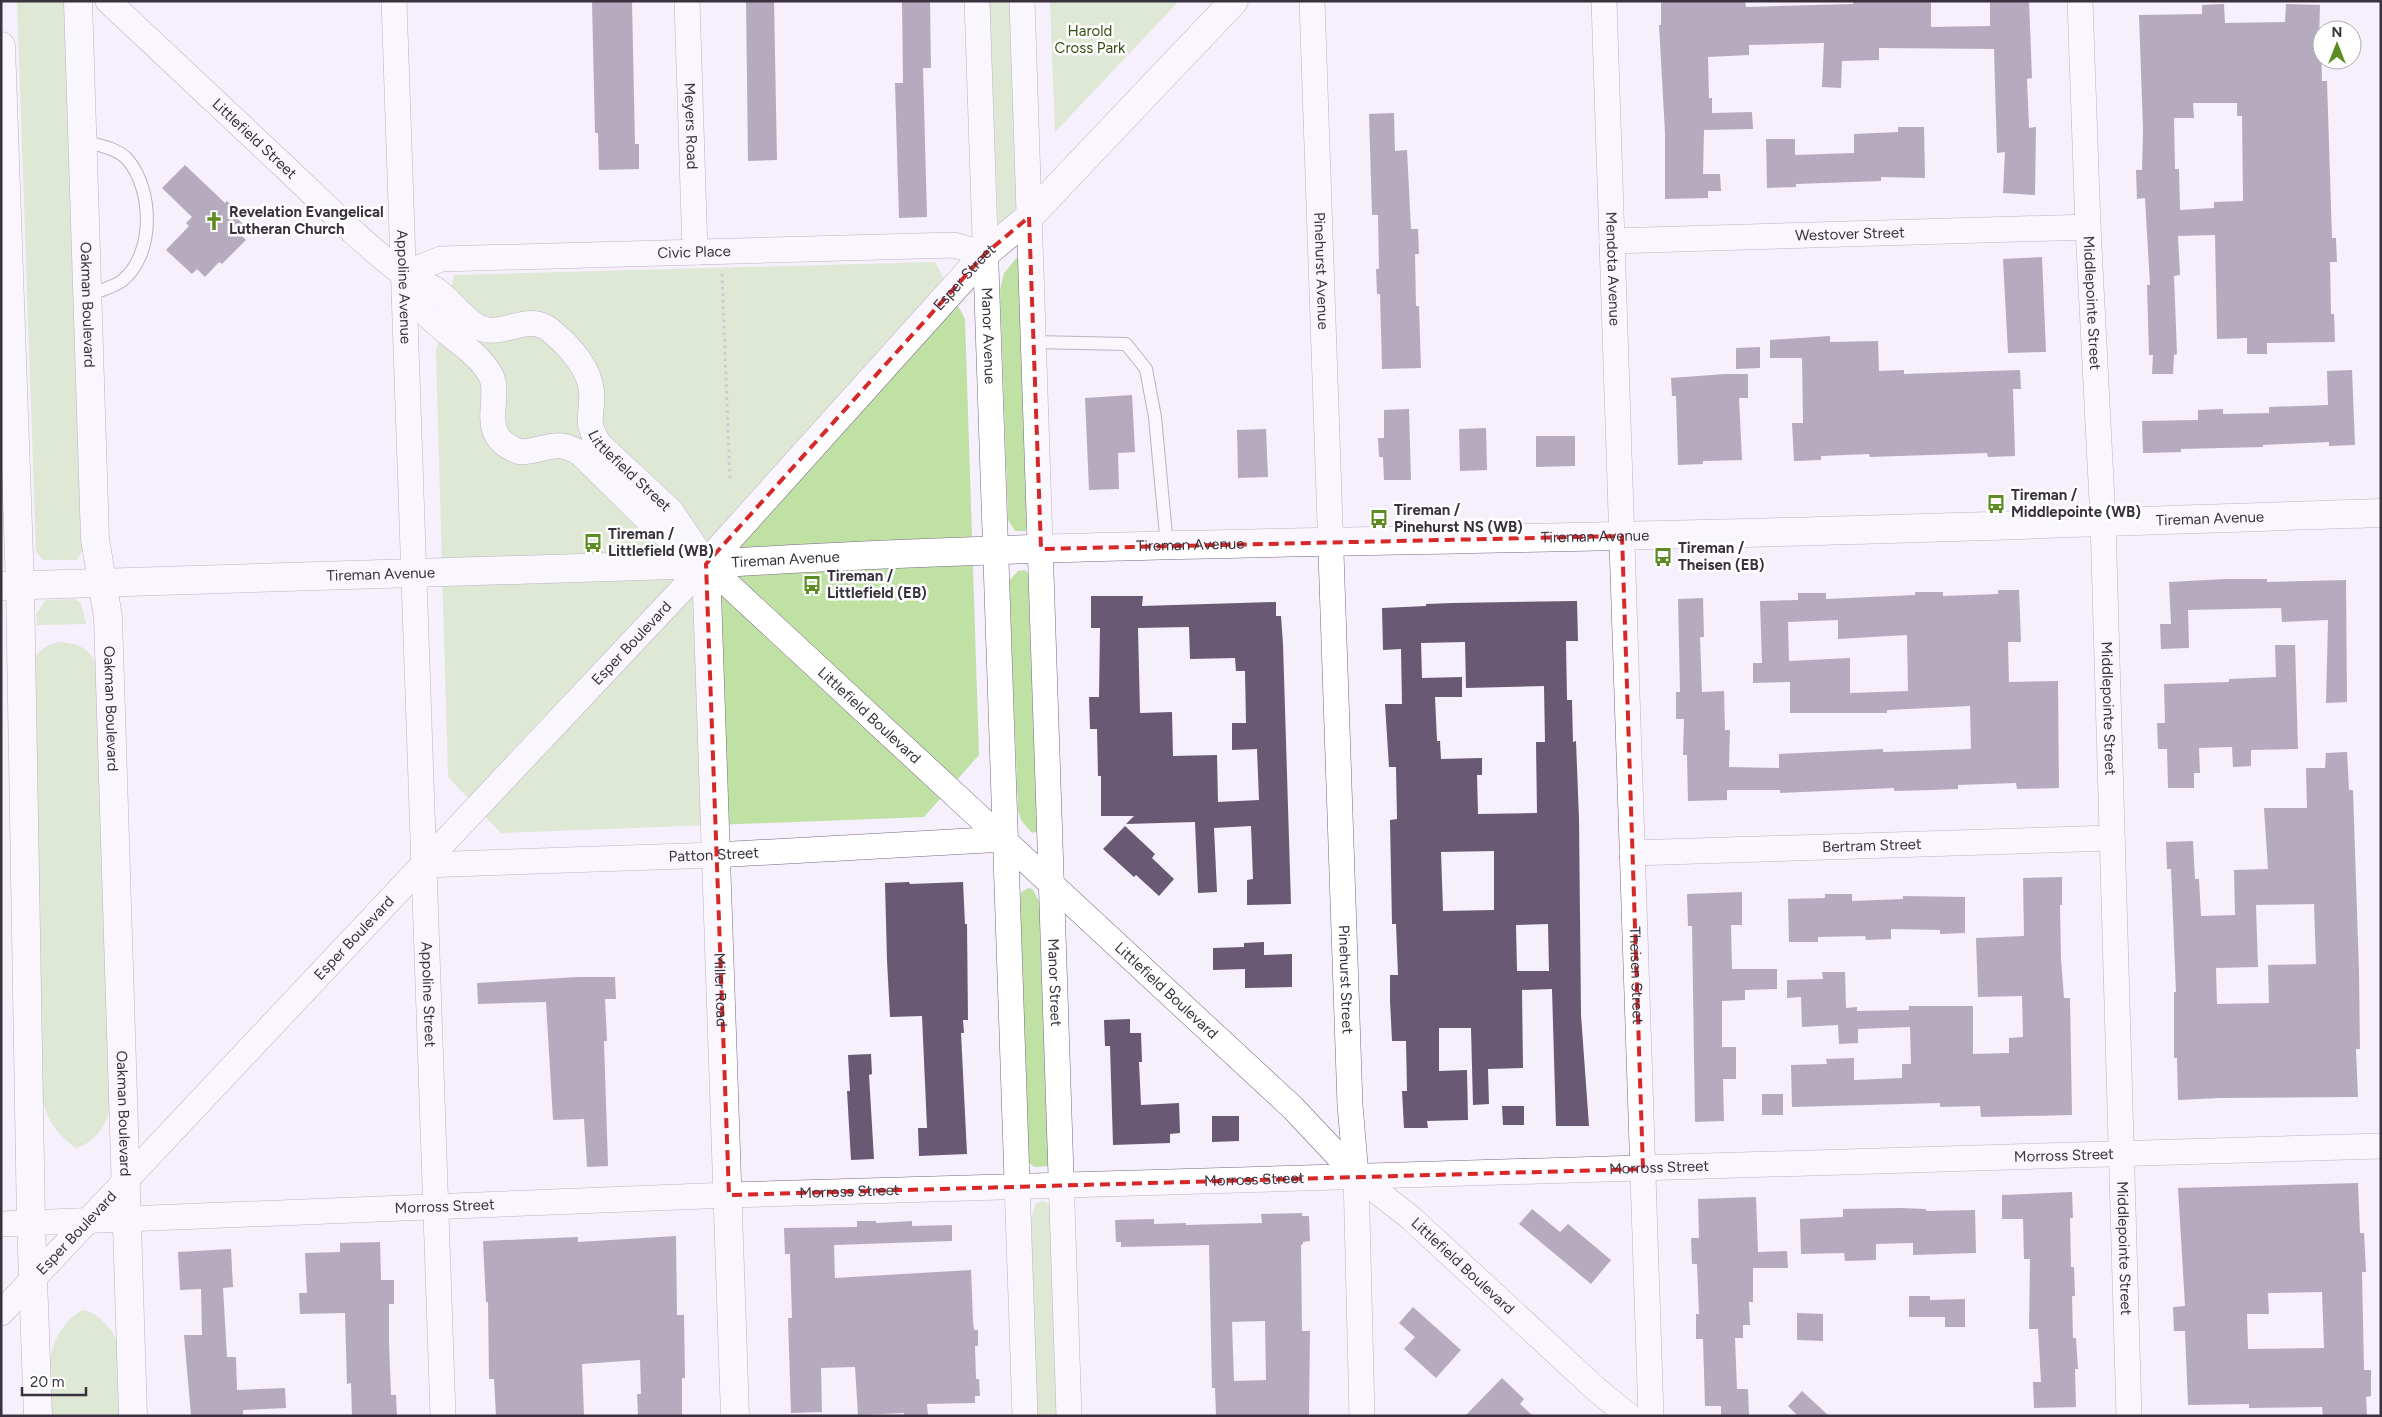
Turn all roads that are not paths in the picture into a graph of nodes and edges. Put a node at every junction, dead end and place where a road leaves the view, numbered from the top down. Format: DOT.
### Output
graph roads {
  1 [pos="78,1"];
  2 [pos="108,1"];
  3 [pos="394,1"];
  4 [pos="687,1"];
  5 [pos="977,1"];
  6 [pos="1022,1"];
  7 [pos="1234,1"];
  8 [pos="1312,1"];
  9 [pos="1604,1"];
  10 [pos="2080,1"];
  11 [pos="1,46"];
  12 [pos="82,141"];
  13 [pos="1029,217"];
  14 [pos="2088,227"];
  15 [pos="1612,241"];
  16 [pos="695,252"];
  17 [pos="985,254"];
  18 [pos="403,274"];
  19 [pos="88,295"];
  20 [pos="1034,342"];
  21 [pos="2381,513"];
  22 [pos="2103,521"];
  23 [pos="1622,536"];
  24 [pos="1332,542"];
  25 [pos="1167,546"];
  26 [pos="995,550"];
  27 [pos="1041,550"];
  28 [pos="706,564"];
  29 [pos="414,572"];
  30 [pos="103,583"];
  31 [pos="11,586"];
  32 [pos="2112,838"];
  33 [pos="1005,839"];
  34 [pos="1632,853"];
  35 [pos="715,855"];
  36 [pos="423,865"];
  37 [pos="1052,883"];
  38 [pos="2381,1146"];
  39 [pos="2122,1154"];
  40 [pos="1643,1169"];
  41 [pos="1356,1175"];
  42 [pos="125,1183"];
  43 [pos="1061,1186"];
  44 [pos="1019,1187"];
  45 [pos="729,1195"];
  46 [pos="436,1206"];
  47 [pos="126,1220"];
  48 [pos="88,1222"];
  49 [pos="32,1223"];
  50 [pos="1,1224"];
  51 [pos="34,1278"];
  52 [pos="1,1313"];
  53 [pos="38,1416"];
  54 [pos="133,1416"];
  55 [pos="442,1416"];
  56 [pos="735,1416"];
  57 [pos="1025,1416"];
  58 [pos="1069,1416"];
  59 [pos="1362,1416"];
  60 [pos="1629,1416"];
  61 [pos="1651,1416"];
  62 [pos="2129,1416"];
  1 -- 12 [label="street, Oakman Boulevard"];
  2 -- 18 [label="street, Littlefield Street"];
  3 -- 18 [label="street, Appoline Avenue"];
  4 -- 16 [label="street, Meyers Road"];
  5 -- 17 [label="street, Manor Avenue"];
  6 -- 13 [label="street"];
  7 -- 13 [label="street, Esper Street"];
  8 -- 24 [label="street, Pinehurst Avenue"];
  9 -- 15 [label="street, Mendota Avenue"];
  10 -- 14 [label="street, Middlepointe Street"];
  11 -- 31 [label="street"];
  12 -- 19 [label="street, Oakman Boulevard"];
  12 -- 19 [label="lane"];
  13 -- 17 [label="street, Esper Street"];
  13 -- 20 [label="street"];
  14 -- 15 [label="street, Westover Street"];
  14 -- 22 [label="street, Middlepointe Street"];
  15 -- 23 [label="street, Mendota Avenue"];
  16 -- 17 [label="street, Civic Place"];
  16 -- 18 [label="street, Civic Place"];
  17 -- 26 [label="street, Manor Avenue"];
  17 -- 28 [label="street, Esper Street"];
  18 -- 28 [label="street, Littlefield Street"];
  18 -- 28 [label="street, Littlefield Street"];
  18 -- 29 [label="street, Appoline Avenue"];
  19 -- 30 [label="street, Oakman Boulevard"];
  20 -- 25 [label="lane"];
  20 -- 27 [label="street"];
  21 -- 22 [label="street, Tireman Avenue"];
  22 -- 23 [label="street, Tireman Avenue"];
  22 -- 32 [label="street, Middlepointe Street"];
  23 -- 24 [label="street, Tireman Avenue"];
  23 -- 34 [label="street, Theisen Street"];
  24 -- 25 [label="street, Tireman Avenue"];
  24 -- 41 [label="street, Pinehurst Street"];
  25 -- 27 [label="street, Tireman Avenue"];
  26 -- 27 [label="street, Tireman Avenue"];
  26 -- 28 [label="street, Tireman Avenue"];
  26 -- 33 [label="street"];
  27 -- 37 [label="street, Manor Street"];
  28 -- 29 [label="street, Tireman Avenue"];
  28 -- 33 [label="street, Littlefield Boulevard"];
  28 -- 35 [label="street, Miller Road"];
  28 -- 36 [label="street, Esper Boulevard"];
  29 -- 30 [label="street, Tireman Avenue"];
  29 -- 36 [label="street, Appoline Street"];
  30 -- 31 [label="street, Tireman Avenue"];
  30 -- 42 [label="street, Oakman Boulevard"];
  31 -- 49 [label="street"];
  32 -- 34 [label="street, Bertram Street"];
  32 -- 39 [label="street, Middlepointe Street"];
  33 -- 35 [label="street, Patton Street"];
  33 -- 37 [label="street, Littlefield Boulevard"];
  33 -- 44 [label="street"];
  34 -- 40 [label="street, Theisen Street"];
  35 -- 36 [label="street, Patton Street"];
  35 -- 45 [label="street, Miller Road"];
  36 -- 42 [label="street, Esper Boulevard"];
  36 -- 46 [label="street, Appoline Street"];
  37 -- 41 [label="street, Littlefield Boulevard"];
  37 -- 43 [label="street, Manor Street"];
  38 -- 39 [label="street, Morross Street"];
  39 -- 40 [label="street, Morross Street"];
  39 -- 62 [label="street, Middlepointe Street"];
  40 -- 41 [label="street, Morross Street"];
  40 -- 61 [label="street, Theisen Street"];
  41 -- 43 [label="street, Morross Street"];
  41 -- 59 [label="street, Pinehurst Street"];
  41 -- 60 [label="street, Littlefield Boulevard"];
  42 -- 47 [label="street, Oakman Boulevard"];
  42 -- 48 [label="street, Esper Boulevard"];
  43 -- 44 [label="street, Morross Street"];
  43 -- 58 [label="street, Manor Street"];
  44 -- 45 [label="street, Morross Street"];
  44 -- 57 [label="street"];
  45 -- 46 [label="street, Morross Street"];
  45 -- 56 [label="street, Miller Road"];
  46 -- 47 [label="street, Morross Street"];
  46 -- 55 [label="street, Appoline Street"];
  47 -- 48 [label="street, Morross Street"];
  47 -- 54 [label="street, Oakman Boulevard"];
  48 -- 49 [label="street, Morross Street"];
  48 -- 51 [label="street, Esper Boulevard"];
  49 -- 50 [label="street"];
  49 -- 51 [label="street"];
  51 -- 52 [label="street, Esper Boulevard"];
  51 -- 53 [label="street"];
}
